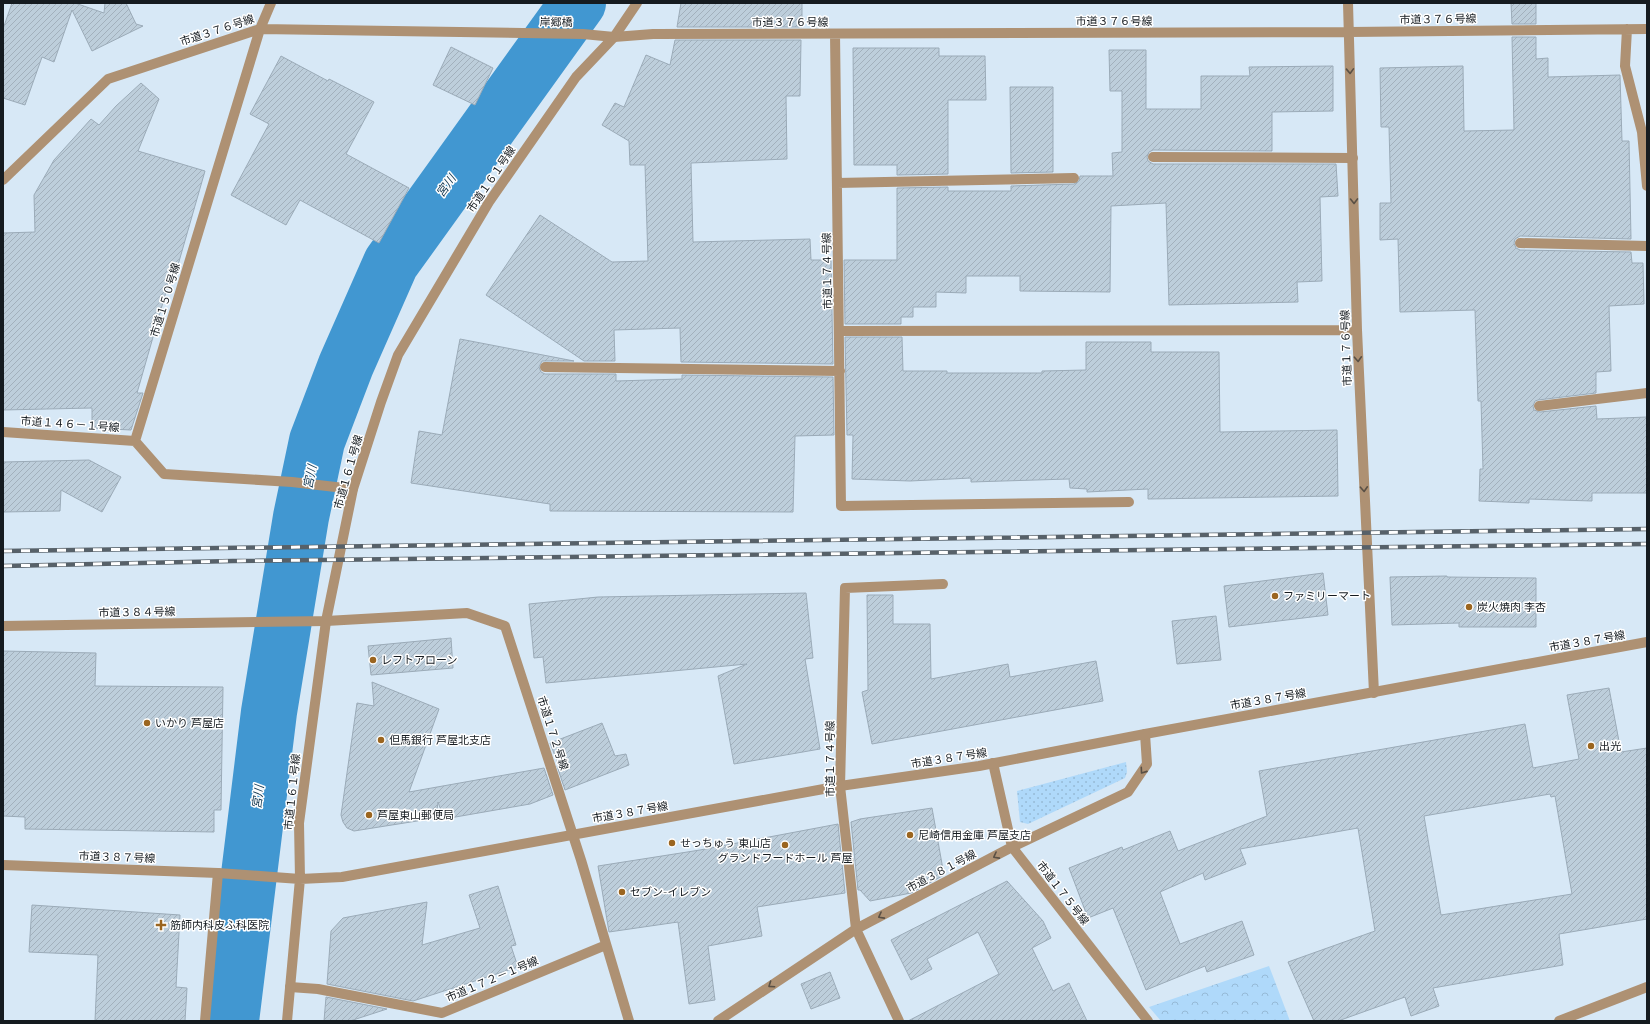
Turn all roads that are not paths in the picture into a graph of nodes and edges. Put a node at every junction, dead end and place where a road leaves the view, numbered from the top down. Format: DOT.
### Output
graph roads {
  1 [pos="271,3"];
  2 [pos="637,3"];
  3 [pos="1348,3"];
  4 [pos="260,28"];
  5 [pos="1627,29"];
  6 [pos="1647,29"];
  7 [pos="1349,32"];
  8 [pos="532,33"];
  9 [pos="581,34"];
  10 [pos="835,34"];
  11 [pos="614,37"];
  12 [pos="1153,157"];
  13 [pos="1353,158"];
  14 [pos="1074,178"];
  15 [pos="3,180"];
  16 [pos="837,183"];
  17 [pos="1647,186"];
  18 [pos="1520,243"];
  19 [pos="1647,246"];
  20 [pos="1357,330"];
  21 [pos="840,331"];
  22 [pos="545,367"];
  23 [pos="840,371"];
  24 [pos="1647,393"];
  25 [pos="1539,406"];
  26 [pos="3,432"];
  27 [pos="135,441"];
  28 [pos="353,489"];
  29 [pos="1129,502"];
  30 [pos="943,584"];
  31 [pos="326,621"];
  32 [pos="3,626"];
  33 [pos="1647,642"];
  34 [pos="1374,693"];
  35 [pos="1144,734"];
  36 [pos="993,763"];
  37 [pos="840,786"];
  38 [pos="572,834"];
  39 [pos="1012,847"];
  40 [pos="3,865"];
  41 [pos="218,872"];
  42 [pos="300,879"];
  43 [pos="856,929"];
  44 [pos="606,945"];
  45 [pos="290,987"];
  46 [pos="1647,987"];
  47 [pos="205,1021"];
  48 [pos="287,1021"];
  49 [pos="628,1021"];
  50 [pos="718,1021"];
  51 [pos="899,1021"];
  52 [pos="1148,1021"];
  53 [pos="1559,1021"];
  1 -- 4 [label="street, 市道１５０号線"];
  2 -- 11 [label="street, 市道１６１号線"];
  3 -- 7 [label="street, 市道１７６号線"];
  4 -- 8 [label="street, 市道３７６号線"];
  4 -- 15 [label="street, 市道３７６号線"];
  4 -- 27 [label="street, 市道１５０号線"];
  5 -- 6 [label="street, 市道３７６号線"];
  5 -- 7 [label="street, 市道３７６号線"];
  5 -- 17 [label="street"];
  7 -- 10 [label="street, 市道３７６号線"];
  7 -- 13 [label="street, 市道１７６号線, one-way"];
  8 -- 9 [label="street, 岸郷橋"];
  9 -- 11 [label="street, 市道３７６号線"];
  10 -- 11 [label="street, 市道３７６号線"];
  10 -- 16 [label="street, 市道１７４号線"];
  11 -- 28 [label="street, 市道１６１号線"];
  12 -- 13 [label="street"];
  13 -- 20 [label="street, 市道１７６号線, one-way"];
  14 -- 16 [label="street"];
  16 -- 21 [label="street, 市道１７４号線"];
  18 -- 19 [label="street"];
  20 -- 21 [label="street"];
  20 -- 34 [label="street, 市道１７６号線, one-way"];
  21 -- 23 [label="street, 市道１７４号線"];
  22 -- 23 [label="street"];
  23 -- 29 [label="street, 市道１７４号線"];
  24 -- 25 [label="street"];
  26 -- 27 [label="street, 市道１４６－１号線"];
  27 -- 28 [label="street"];
  28 -- 31 [label="street, 市道１６１号線"];
  30 -- 37 [label="street, 市道１７４号線"];
  31 -- 32 [label="street, 市道３８４号線"];
  31 -- 38 [label="street, 市道１７２号線"];
  31 -- 42 [label="street, 市道１６１号線"];
  33 -- 34 [label="street, 市道３８７号線"];
  34 -- 35 [label="street, 市道３８７号線"];
  35 -- 36 [label="street, 市道３８７号線"];
  35 -- 39 [label="street, 市道３８１号線, one-way"];
  36 -- 37 [label="street, 市道３８７号線"];
  36 -- 39 [label="street, 市道１７５号線"];
  37 -- 38 [label="street, 市道３８７号線"];
  37 -- 43 [label="street, 市道１７４号線"];
  38 -- 42 [label="street, 市道３８７号線"];
  38 -- 44 [label="street, 市道１７２号線"];
  39 -- 43 [label="street, 市道３８１号線, one-way"];
  39 -- 52 [label="street, 市道１７５号線"];
  40 -- 41 [label="street, 市道３８７号線"];
  41 -- 42 [label="street, 市道３８７号線"];
  41 -- 47 [label="street"];
  42 -- 45 [label="street, 市道１６１号線"];
  43 -- 50 [label="street, 市道３８１号線, one-way"];
  43 -- 51 [label="street, 市道１７４号線"];
  44 -- 45 [label="street, 市道１７２－１号線"];
  44 -- 49 [label="street, 市道１７２号線"];
  45 -- 48 [label="street, 市道１６１号線"];
  46 -- 53 [label="street"];
}
